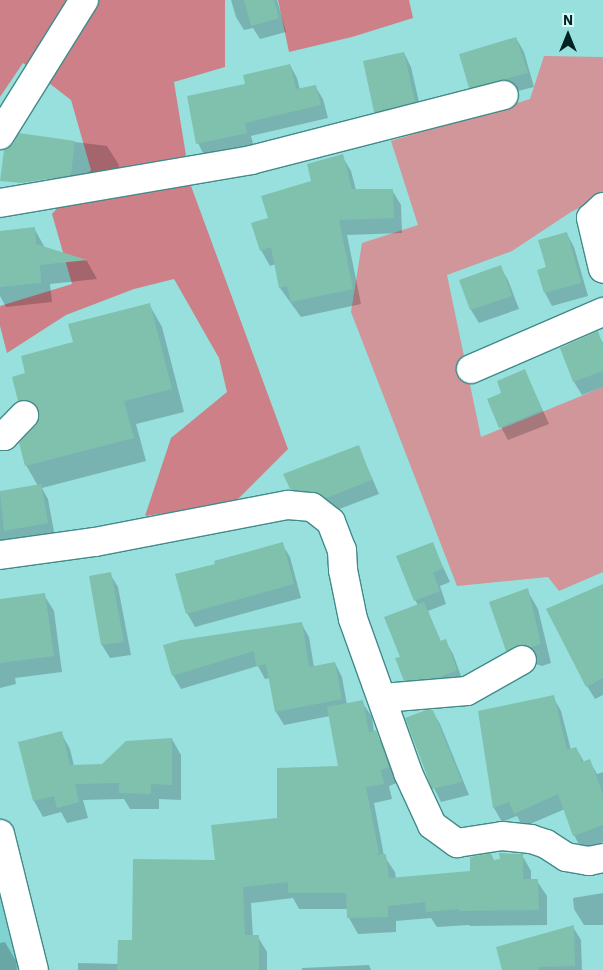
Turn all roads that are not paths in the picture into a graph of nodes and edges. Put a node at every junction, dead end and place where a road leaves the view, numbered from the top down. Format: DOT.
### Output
graph roads {
  1 [pos="84,0"];
  2 [pos="504,95"];
  3 [pos="0,135"];
  4 [pos="0,203"];
  5 [pos="603,207"];
  6 [pos="603,270"];
  7 [pos="603,312"];
  8 [pos="471,369"];
  9 [pos="24,414"];
  10 [pos="0,436"];
  11 [pos="0,554"];
  12 [pos="522,660"];
  13 [pos="383,698"];
  14 [pos="0,834"];
  15 [pos="603,858"];
  16 [pos="34,970"];
  1 -- 3 [label="street"];
  2 -- 4 [label="street"];
  5 -- 6 [label="street"];
  7 -- 8 [label="street"];
  9 -- 10 [label="street"];
  11 -- 13 [label="street"];
  12 -- 13 [label="street"];
  13 -- 15 [label="street"];
  14 -- 16 [label="street"];
}
